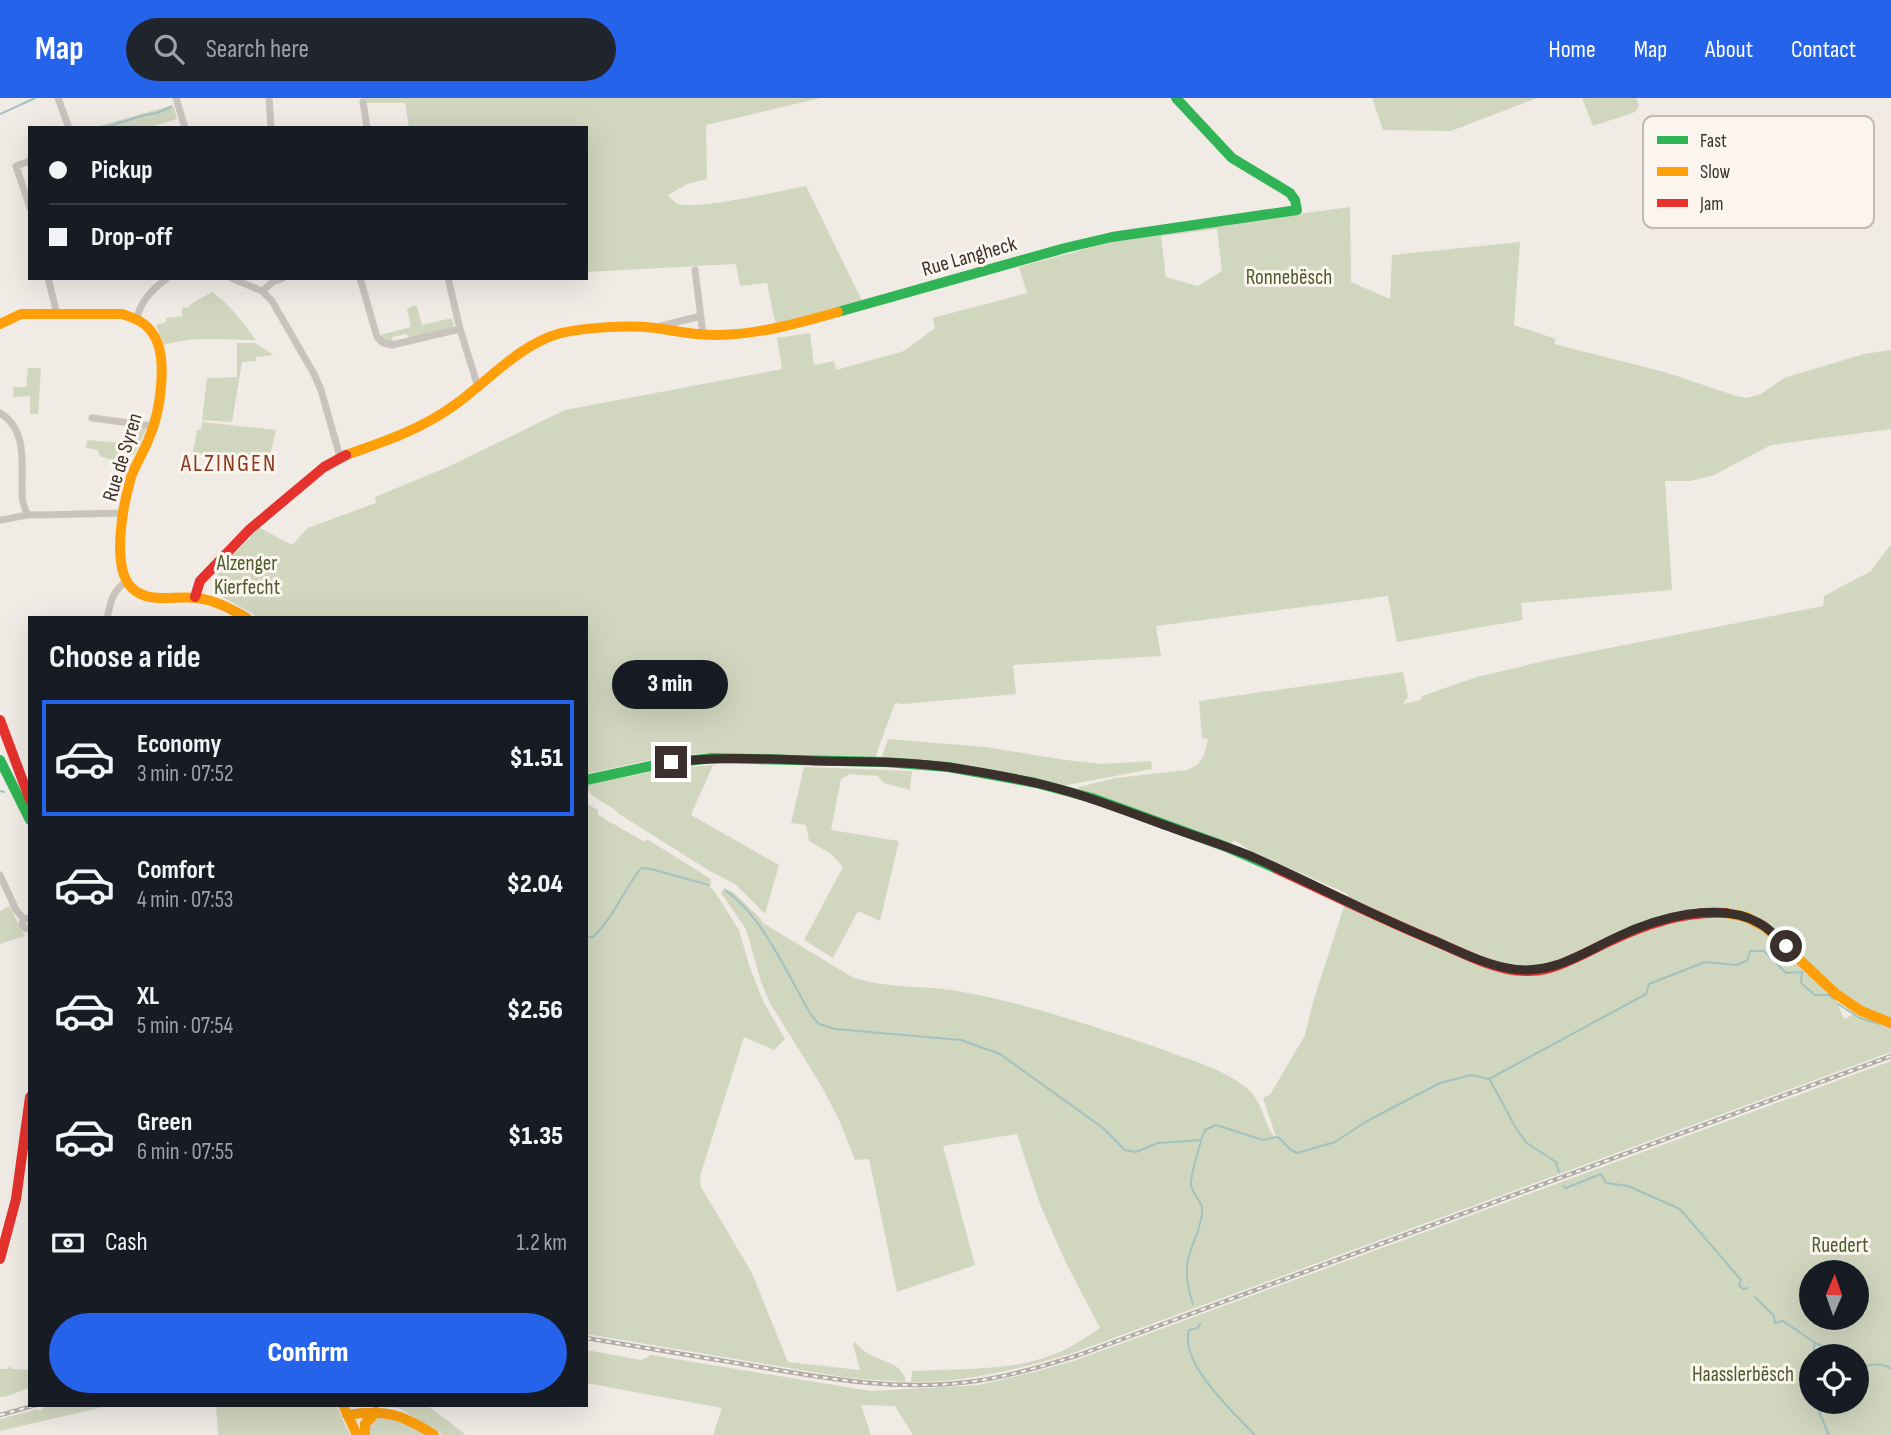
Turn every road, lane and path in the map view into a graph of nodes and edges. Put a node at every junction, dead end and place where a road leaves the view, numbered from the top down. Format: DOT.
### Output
graph roads {
  1 [pos="58,98"];
  2 [pos="176,98"];
  3 [pos="269,98"];
  4 [pos="1176,98"];
  5 [pos="363,103"];
  6 [pos="68,126"];
  7 [pos="184,126"];
  8 [pos="271,126"];
  9 [pos="367,126"];
  10 [pos="28,163"];
  11 [pos="28,202"];
  12 [pos="695,271"];
  13 [pos="48,280"];
  14 [pos="165,280"];
  15 [pos="236,280"];
  16 [pos="278,280"];
  17 [pos="361,280"];
  18 [pos="448,280"];
  19 [pos="262,291"];
  20 [pos="57,314"];
  21 [pos="701,316"];
  22 [pos="137,319"];
  23 [pos="0,324"];
  24 [pos="653,328"];
  25 [pos="460,329"];
  26 [pos="703,335"];
  27 [pos="478,387"];
  28 [pos="0,413"];
  29 [pos="92,418"];
  30 [pos="153,426"];
  31 [pos="340,457"];
  32 [pos="27,513"];
  33 [pos="124,513"];
  34 [pos="0,520"];
  35 [pos="126,582"];
  36 [pos="195,597"];
  37 [pos="108,616"];
  38 [pos="243,616"];
  39 [pos="0,720"];
  40 [pos="0,760"];
  41 [pos="588,780"];
  42 [pos="28,795"];
  43 [pos="28,816"];
  44 [pos="0,875"];
  45 [pos="27,918"];
  46 [pos="1891,1023"];
  47 [pos="28,1113"];
  48 [pos="0,1259"];
  49 [pos="345,1410"];
  50 [pos="376,1412"];
  51 [pos="357,1435"];
  52 [pos="365,1435"];
  53 [pos="434,1435"];
  1 -- 6 [label="street"];
  2 -- 7 [label="street"];
  3 -- 8 [label="street"];
  4 -- 26 [label="main road, Rue Langheck"];
  5 -- 9 [label="street"];
  10 -- 11 [label="street"];
  12 -- 21 [label="street"];
  13 -- 20 [label="street"];
  14 -- 22 [label="street"];
  15 -- 19 [label="street"];
  16 -- 19 [label="street"];
  17 -- 25 [label="street"];
  18 -- 25 [label="street"];
  19 -- 31 [label="street"];
  20 -- 22 [label="main road"];
  20 -- 23 [label="main road"];
  21 -- 24 [label="street, Rue Langheck"];
  21 -- 26 [label="street"];
  22 -- 30 [label="main road, Rue de Syren"];
  24 -- 26 [label="main road, Rue Langheck"];
  24 -- 27 [label="main road, Rue Langheck"];
  25 -- 27 [label="street"];
  27 -- 31 [label="main road, Rue Langheck"];
  28 -- 32 [label="street"];
  29 -- 30 [label="street"];
  30 -- 33 [label="main road, Rue de Syren"];
  31 -- 36 [label="main road, Rue Langheck"];
  32 -- 33 [label="street"];
  32 -- 34 [label="street"];
  33 -- 35 [label="main road, Rue de Syren"];
  35 -- 36 [label="main road"];
  35 -- 37 [label="street"];
  36 -- 38 [label="main road"];
  39 -- 42 [label="main road"];
  40 -- 43 [label="main road"];
  41 -- 46 [label="main road"];
  44 -- 45 [label="street"];
  47 -- 48 [label="main road"];
  49 -- 50 [label="main road"];
  49 -- 51 [label="main road"];
  50 -- 52 [label="main road"];
  50 -- 53 [label="main road"];
}
